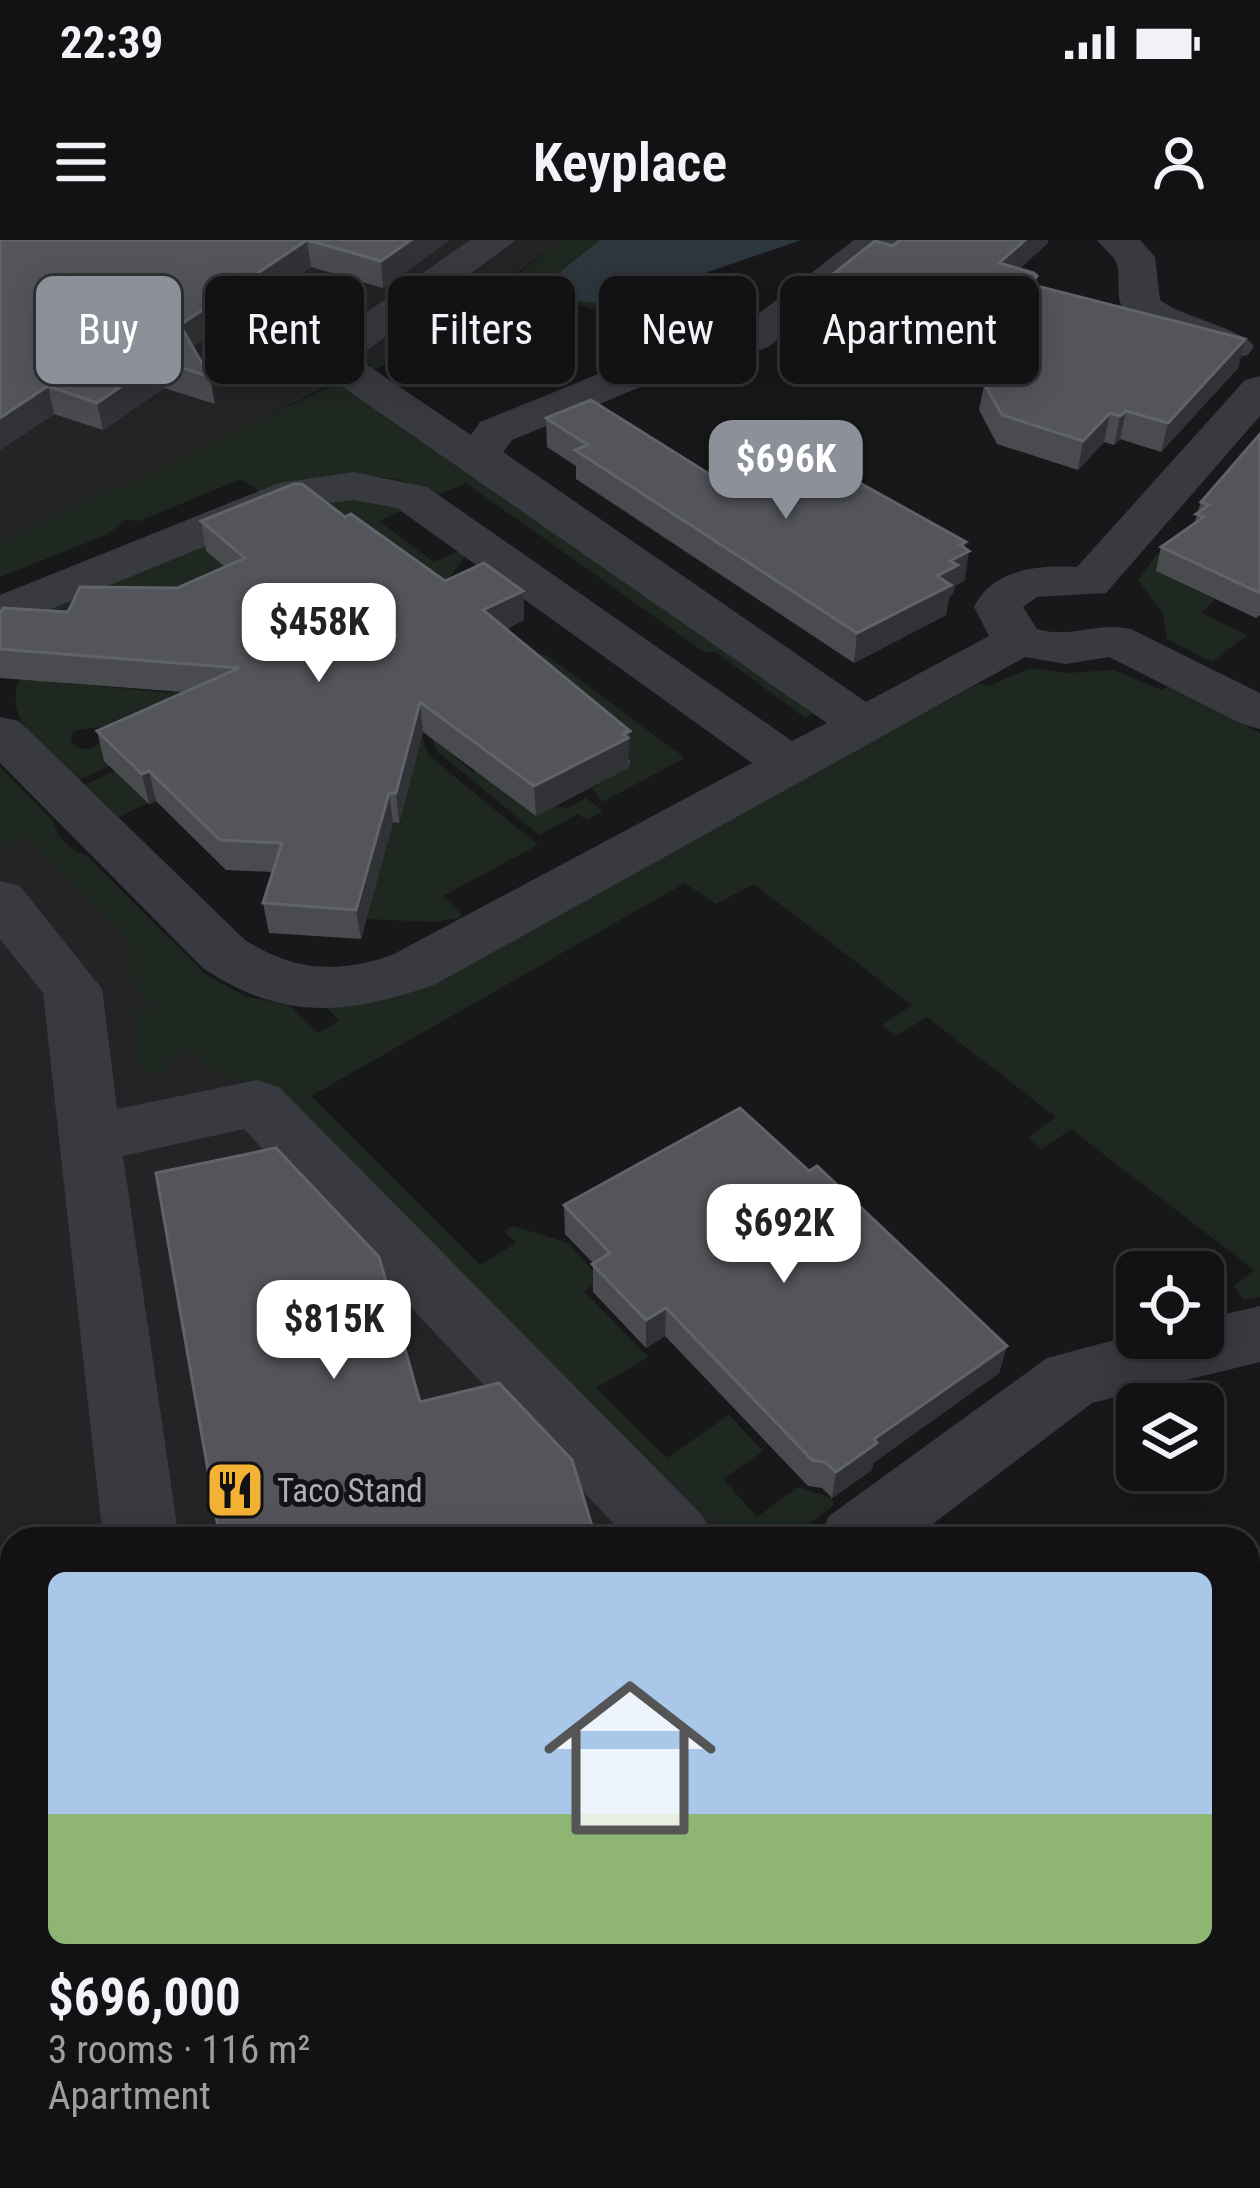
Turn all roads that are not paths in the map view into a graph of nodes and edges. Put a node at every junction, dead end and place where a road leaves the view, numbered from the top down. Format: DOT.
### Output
graph roads {
  1 [pos="496,240"];
  2 [pos="879,240"];
  3 [pos="1117,240"];
  4 [pos="1260,354"];
  5 [pos="1260,389"];
  6 [pos="483,463"];
  7 [pos="1089,583"];
  8 [pos="0,615"];
  9 [pos="1019,640"];
  10 [pos="1113,640"];
  11 [pos="1260,712"];
  12 [pos="865,724"];
  13 [pos="0,733"];
  14 [pos="790,765"];
  15 [pos="0,900"];
  16 [pos="89,1139"];
  17 [pos="1260,1334"];
  18 [pos="139,1527"];
  19 [pos="664,1527"];
  20 [pos="872,1527"];
  1 -- 6 [label="lane"];
  2 -- 6 [label="lane"];
  3 -- 4 [label="lane"];
  5 -- 7 [label="lane"];
  6 -- 12 [label="lane"];
  7 -- 9 [label="lane"];
  7 -- 10 [label="lane"];
  8 -- 14 [label="lane"];
  9 -- 10 [label="lane"];
  9 -- 12 [label="lane"];
  10 -- 11 [label="lane"];
  12 -- 14 [label="lane"];
  13 -- 14 [label="lane"];
  15 -- 16 [label="lane"];
  16 -- 18 [label="lane"];
  16 -- 19 [label="lane"];
  17 -- 20 [label="lane"];
}
